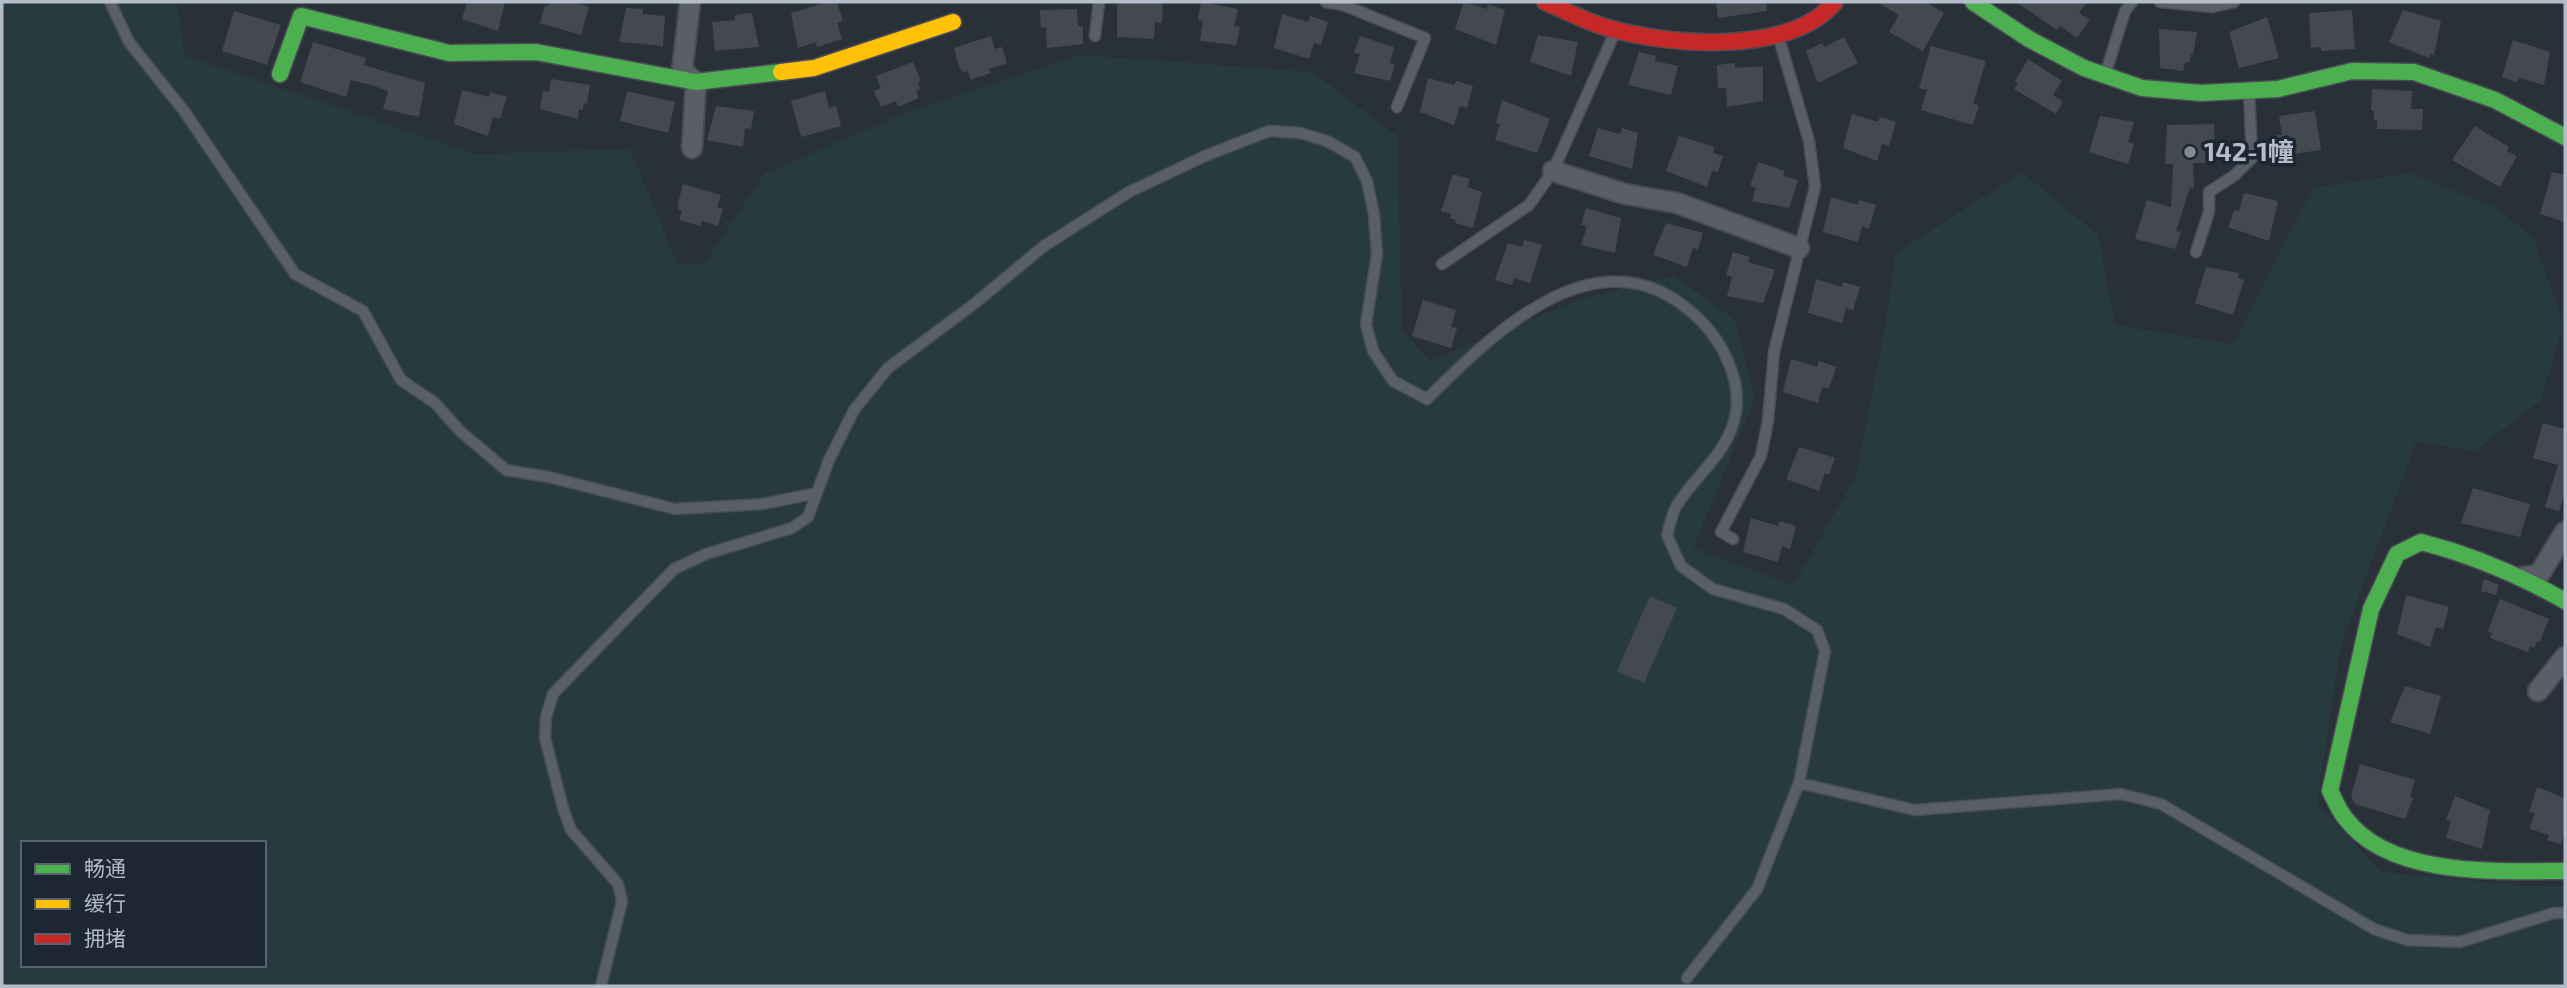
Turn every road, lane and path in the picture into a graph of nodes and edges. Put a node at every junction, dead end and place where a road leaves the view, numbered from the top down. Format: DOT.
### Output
graph roads {
  1 [pos="110,2"];
  2 [pos="690,2"];
  3 [pos="1099,2"];
  4 [pos="1326,2"];
  5 [pos="1545,2"];
  6 [pos="1835,2"];
  7 [pos="1973,2"];
  8 [pos="2132,2"];
  9 [pos="2160,2"];
  10 [pos="2234,2"];
  11 [pos="953,22"];
  12 [pos="1616,29"];
  13 [pos="1778,34"];
  14 [pos="1096,36"];
  15 [pos="279,74"];
  16 [pos="2105,76"];
  17 [pos="696,82"];
  18 [pos="2249,91"];
  19 [pos="1397,107"];
  20 [pos="2565,137"];
  21 [pos="692,148"];
  22 [pos="1553,171"];
  23 [pos="1799,248"];
  24 [pos="2196,252"];
  25 [pos="1442,264"];
  26 [pos="817,493"];
  27 [pos="2565,532"];
  28 [pos="1733,539"];
  29 [pos="2524,577"];
  30 [pos="2565,601"];
  31 [pos="2565,657"];
  32 [pos="2538,691"];
  33 [pos="1799,783"];
  34 [pos="2565,871"];
  35 [pos="2565,914"];
  36 [pos="1687,978"];
  37 [pos="601,986"];
  1 -- 26 [label="lane"];
  2 -- 17 [label="street"];
  3 -- 14 [label="lane"];
  4 -- 19 [label="lane"];
  5 -- 12 [label="street"];
  6 -- 13 [label="street"];
  7 -- 16 [label="street"];
  8 -- 16 [label="lane"];
  9 -- 10 [label="lane"];
  11 -- 17 [label="street"];
  12 -- 13 [label="street"];
  12 -- 22 [label="lane"];
  13 -- 23 [label="lane"];
  15 -- 17 [label="street"];
  16 -- 18 [label="street"];
  17 -- 21 [label="street"];
  18 -- 20 [label="street"];
  18 -- 24 [label="lane"];
  22 -- 23 [label="street"];
  22 -- 25 [label="lane"];
  23 -- 28 [label="lane"];
  26 -- 33 [label="lane"];
  26 -- 37 [label="lane"];
  27 -- 29 [label="street"];
  29 -- 30 [label="street"];
  29 -- 34 [label="street"];
  31 -- 32 [label="street"];
  33 -- 35 [label="lane"];
  33 -- 36 [label="lane"];
}
